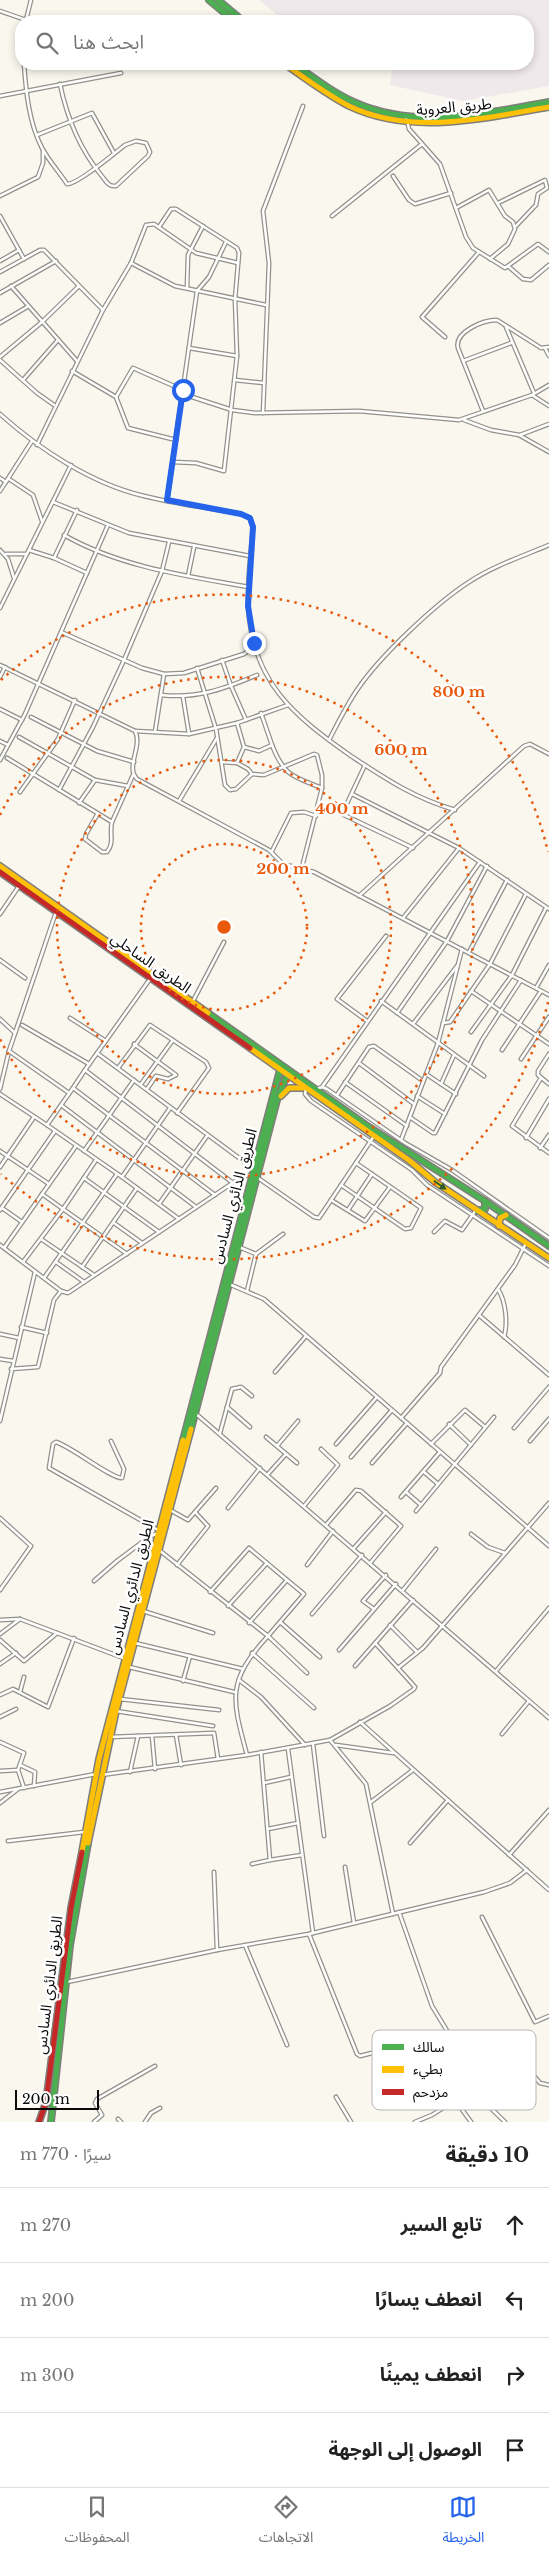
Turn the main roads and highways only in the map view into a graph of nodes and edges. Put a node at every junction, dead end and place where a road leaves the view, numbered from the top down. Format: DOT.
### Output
graph roads {
  1 [pos="209,0"];
  2 [pos="218,0"];
  3 [pos="227,15"];
  4 [pos="236,15"];
  5 [pos="293,70"];
  6 [pos="302,70"];
  7 [pos="549,102"];
  8 [pos="549,107"];
  9 [pos="406,120"];
  10 [pos="0,866"];
  11 [pos="0,872"];
  12 [pos="122,956"];
  13 [pos="282,1068"];
  14 [pos="287,1075"];
  15 [pos="306,1088"];
  16 [pos="274,1101"];
  17 [pos="254,1174"];
  18 [pos="486,1201"];
  19 [pos="476,1210"];
  20 [pos="506,1215"];
  21 [pos="499,1227"];
  22 [pos="549,1246"];
  23 [pos="549,1258"];
  24 [pos="201,1381"];
  25 [pos="127,1660"];
  26 [pos="99,1775"];
  27 [pos="40,2122"];
  28 [pos="51,2122"];
  1 -- 3 [label="main road"];
  2 -- 4 [label="main road"];
  5 -- 9 [label="main road, طريق العروبة"];
  6 -- 9 [label="main road"];
  7 -- 9 [label="main road"];
  8 -- 9 [label="main road, طريق العروبة"];
  10 -- 12 [label="main road, الطريق الساحلي"];
  11 -- 12 [label="main road, الطريق الساحلي"];
  12 -- 13 [label="main road, الطريق الساحلي"];
  12 -- 13 [label="main road, الطريق الساحلي"];
  13 -- 14 [label="main road"];
  13 -- 16 [label="main road, الطريق الدائري السادس"];
  13 -- 18 [label="main road"];
  14 -- 15 [label="main road"];
  14 -- 16 [label="main road, الطريق الدائري السادس"];
  15 -- 16 [label="main road"];
  15 -- 19 [label="main road, one-way"];
  16 -- 17 [label="main road, الطريق الدائري السادس"];
  16 -- 17 [label="main road, الطريق الدائري السادس"];
  17 -- 24 [label="main road, الطريق الدائري السادس"];
  17 -- 24 [label="main road, الطريق الدائري السادس"];
  18 -- 19 [label="main road"];
  18 -- 20 [label="main road"];
  19 -- 21 [label="main road"];
  20 -- 21 [label="main road"];
  20 -- 22 [label="main road"];
  21 -- 23 [label="main road"];
  24 -- 25 [label="main road, الطريق الدائري السادس"];
  24 -- 25 [label="main road, الطريق الدائري السادس"];
  25 -- 26 [label="main road, الطريق الدائري السادس"];
  25 -- 26 [label="main road, الطريق الدائري السادس"];
  26 -- 27 [label="main road, الطريق الدائري السادس"];
  26 -- 28 [label="main road, الطريق الدائري السادس"];
}
